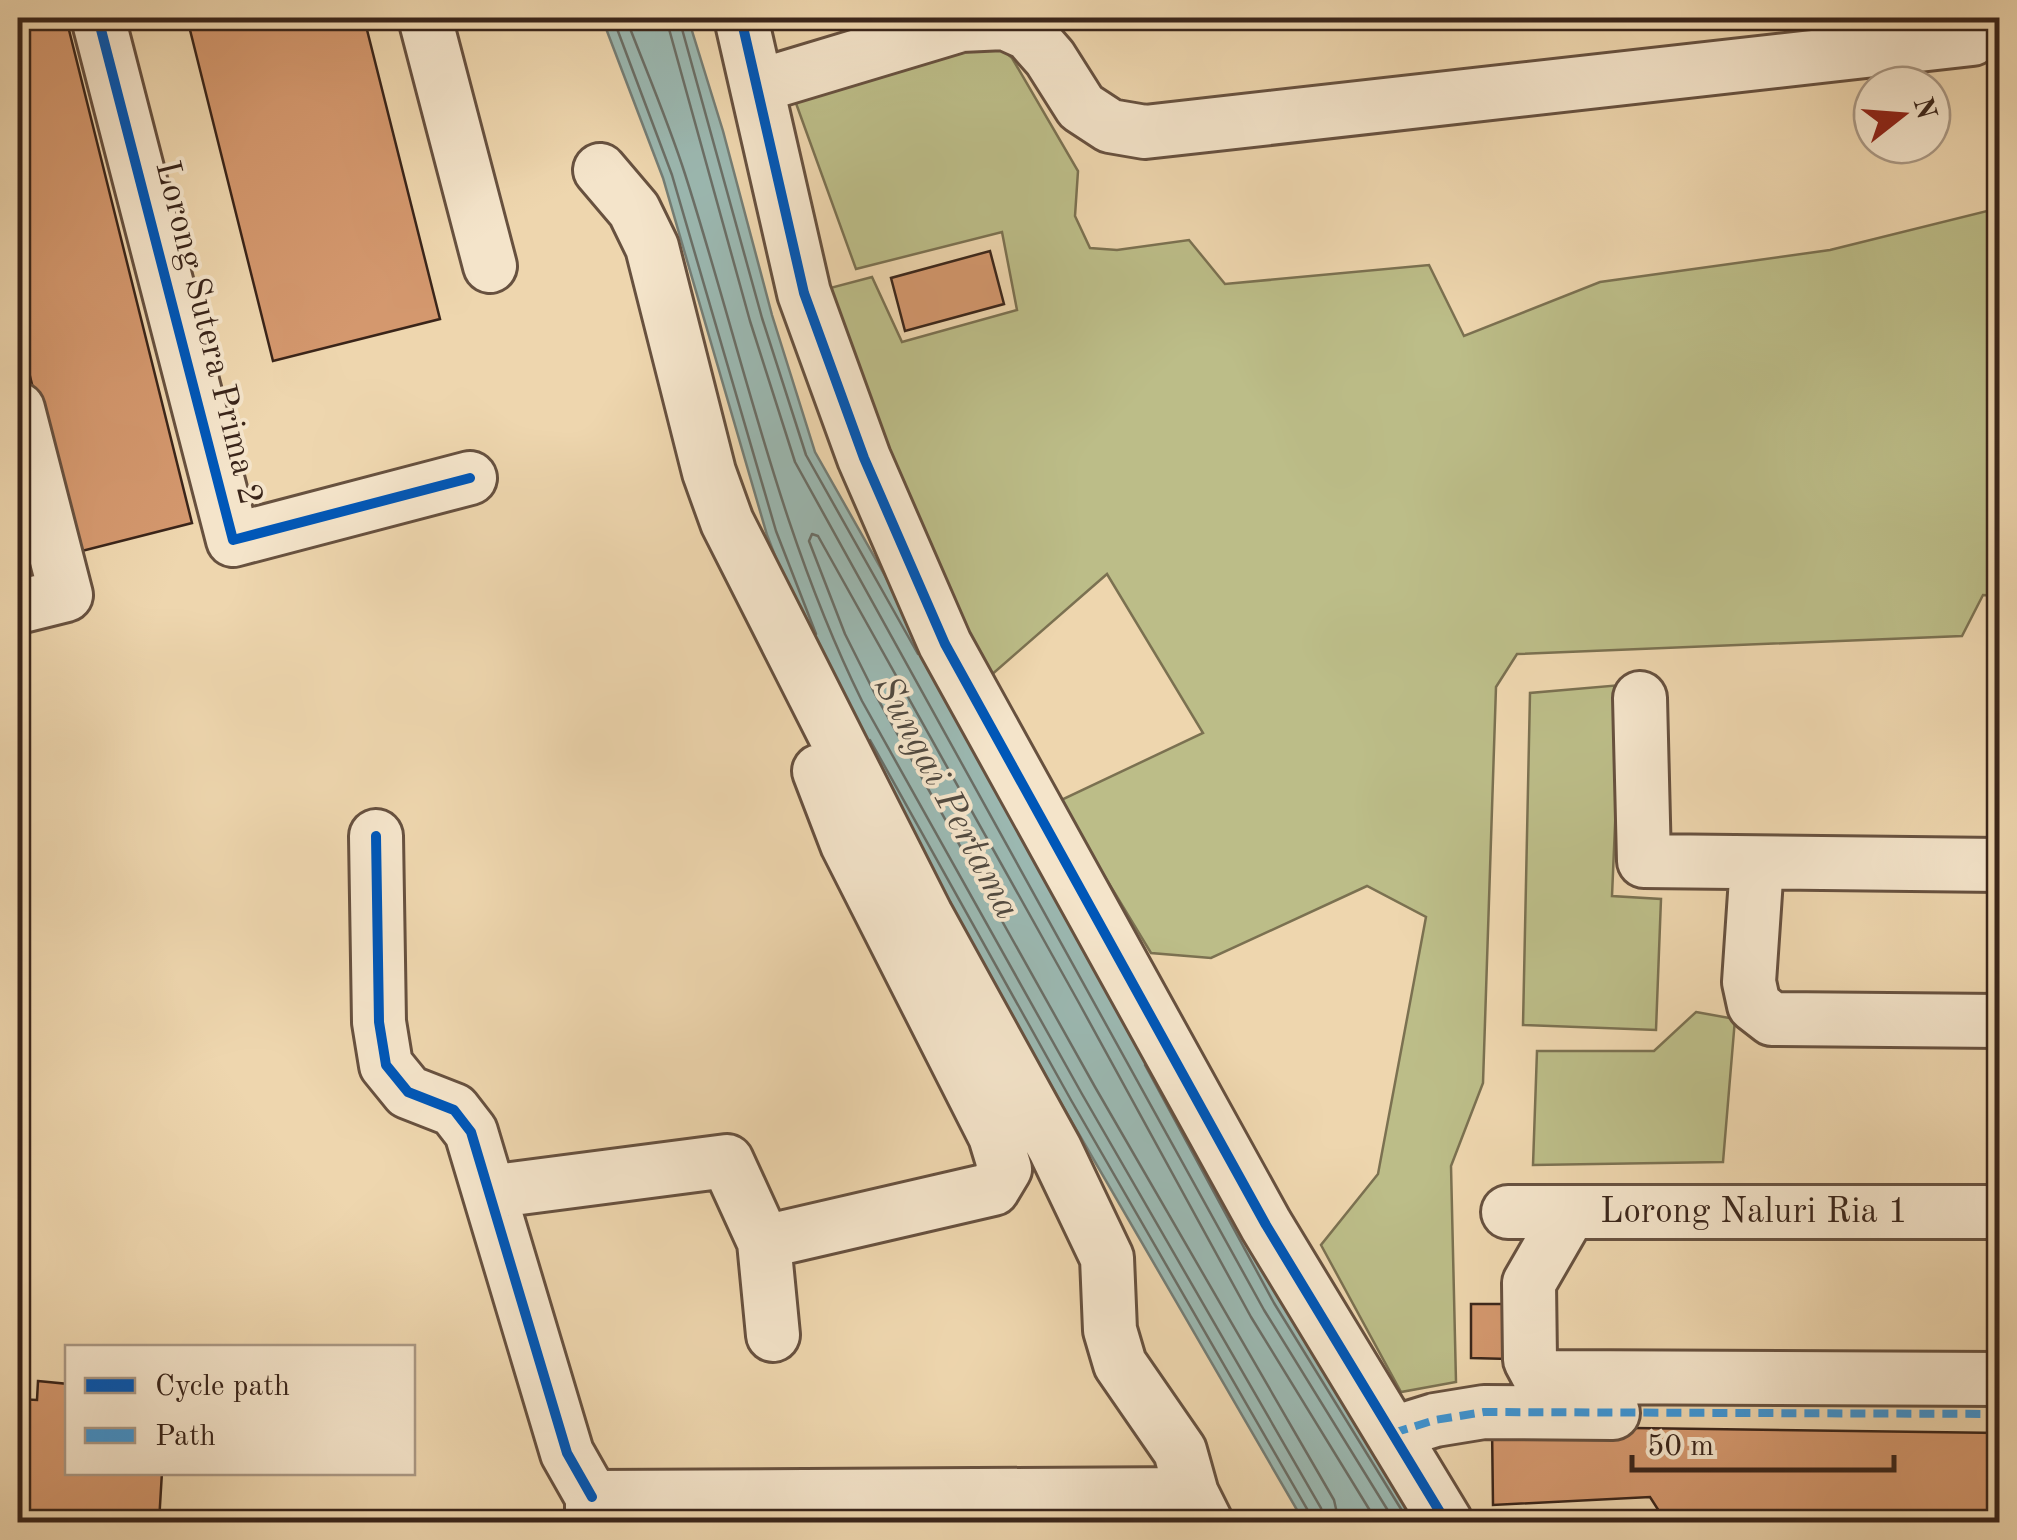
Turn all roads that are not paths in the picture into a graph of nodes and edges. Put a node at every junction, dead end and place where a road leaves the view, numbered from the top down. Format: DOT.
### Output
graph roads {
  1 [pos="98,18"];
  2 [pos="425,18"];
  3 [pos="741,18"];
  4 [pos="1998,18"];
  5 [pos="758,86"];
  6 [pos="600,170"];
  7 [pos="490,266"];
  8 [pos="18,409"];
  9 [pos="470,478"];
  10 [pos="751,570"];
  11 [pos="18,607"];
  12 [pos="1640,698"];
  13 [pos="376,836"];
  14 [pos="1757,864"];
  15 [pos="2000,866"];
  16 [pos="2000,1022"];
  17 [pos="489,1192"];
  18 [pos="1508,1212"];
  19 [pos="1570,1212"];
  20 [pos="2000,1212"];
  21 [pos="764,1242"];
  22 [pos="773,1335"];
  23 [pos="2000,1379"];
  24 [pos="1888,1396"];
  25 [pos="2000,1414"];
  26 [pos="1393,1433"];
  27 [pos="1199,1508"];
  28 [pos="592,1510"];
  29 [pos="1446,1522"];
  1 -- 9 [label="street, Lorong Sutera Prima 2"];
  2 -- 7 [label="street"];
  3 -- 5 [label="street"];
  4 -- 5 [label="street"];
  5 -- 26 [label="street"];
  6 -- 10 [label="street"];
  8 -- 11 [label="street"];
  10 -- 21 [label="street"];
  10 -- 27 [label="street"];
  12 -- 14 [label="street"];
  13 -- 17 [label="street"];
  14 -- 15 [label="street"];
  14 -- 16 [label="street"];
  17 -- 21 [label="street"];
  17 -- 28 [label="street"];
  18 -- 19 [label="street, Lorong Naluri Ria 1"];
  19 -- 20 [label="street, Lorong Naluri Ria 1"];
  19 -- 24 [label="street"];
  21 -- 22 [label="street"];
  23 -- 24 [label="street"];
  24 -- 25 [label="street"];
  24 -- 26 [label="street"];
  26 -- 29 [label="street"];
  27 -- 28 [label="street"];
}
